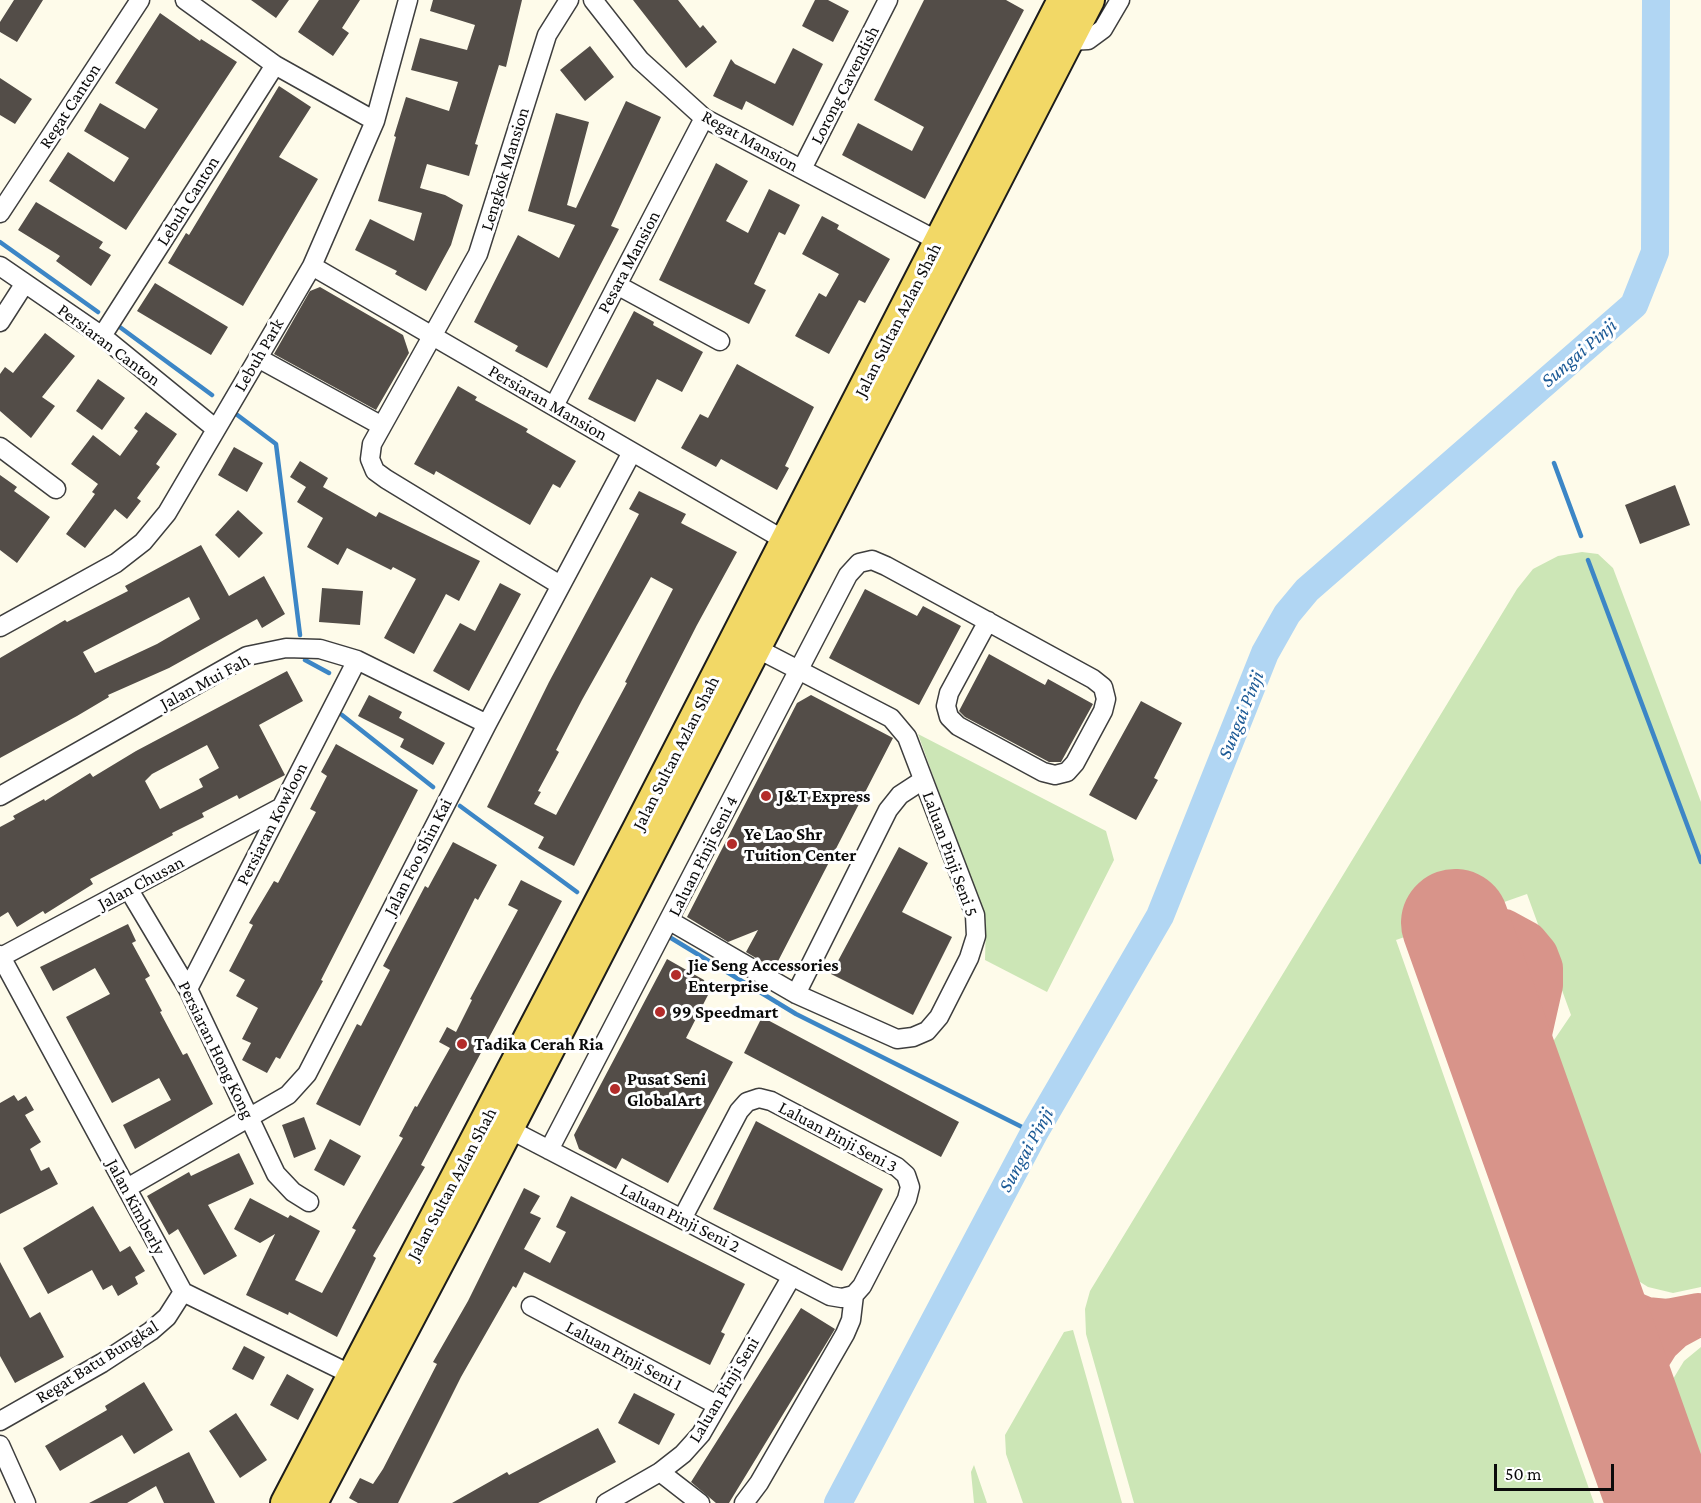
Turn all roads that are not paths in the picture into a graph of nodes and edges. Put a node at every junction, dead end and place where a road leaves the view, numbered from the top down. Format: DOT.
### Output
graph roads {
  1 [pos="140,0"];
  2 [pos="185,0"];
  3 [pos="408,0"];
  4 [pos="569,0"];
  5 [pos="593,0"];
  6 [pos="888,0"];
  7 [pos="1062,0"];
  8 [pos="1090,0"];
  9 [pos="1120,0"];
  10 [pos="1069,41"];
  11 [pos="274,65"];
  12 [pos="704,118"];
  13 [pos="375,122"];
  14 [pos="802,169"];
  15 [pos="0,213"];
  16 [pos="938,240"];
  17 [pos="0,266"];
  18 [pos="312,266"];
  19 [pos="25,283"];
  20 [pos="617,285"];
  21 [pos="0,322"];
  22 [pos="102,336"];
  23 [pos="433,336"];
  24 [pos="720,341"];
  25 [pos="258,358"];
  26 [pos="554,406"];
  27 [pos="382,426"];
  28 [pos="216,429"];
  29 [pos="0,447"];
  30 [pos="632,452"];
  31 [pos="56,489"];
  32 [pos="784,540"];
  33 [pos="560,585"];
  34 [pos="988,621"];
  35 [pos="0,627"];
  36 [pos="756,648"];
  37 [pos="357,660"];
  38 [pos="799,670"];
  39 [pos="487,724"];
  40 [pos="923,780"];
  41 [pos="0,796"];
  42 [pos="280,808"];
  43 [pos="637,829"];
  44 [pos="129,890"];
  45 [pos="670,921"];
  46 [pos="0,956"];
  47 [pos="188,989"];
  48 [pos="796,994"];
  49 [pos="249,1118"];
  50 [pos="509,1129"];
  51 [pos="549,1150"];
  52 [pos="126,1188"];
  53 [pos="309,1202"];
  54 [pos="682,1219"];
  55 [pos="453,1237"];
  56 [pos="792,1276"];
  57 [pos="183,1292"];
  58 [pos="854,1295"];
  59 [pos="531,1306"];
  60 [pos="352,1375"];
  61 [pos="717,1405"];
  62 [pos="0,1421"];
  63 [pos="0,1444"];
  64 [pos="660,1473"];
  65 [pos="26,1503"];
  66 [pos="285,1503"];
  67 [pos="313,1503"];
  68 [pos="606,1503"];
  69 [pos="700,1503"];
  70 [pos="744,1503"];
  1 -- 15 [label="street, Regat Canton"];
  2 -- 11 [label="street"];
  3 -- 13 [label="street, Lebuh Park"];
  4 -- 23 [label="street, Lengkok Mansion"];
  5 -- 12 [label="street, Regat Mansion"];
  6 -- 14 [label="street, Lorong Cavendish"];
  7 -- 16 [label="main road, Jalan Sultan Azlan Shah"];
  8 -- 10 [label="main road, Jalan Sultan Azlan Shah"];
  9 -- 10 [label="street"];
  10 -- 36 [label="main road, Jalan Sultan Azlan Shah"];
  11 -- 13 [label="street"];
  11 -- 22 [label="street, Lebuh Canton"];
  12 -- 14 [label="street, Regat Mansion"];
  12 -- 20 [label="street, Pesara Mansion"];
  13 -- 18 [label="street, Lebuh Park"];
  14 -- 16 [label="street, Regat Mansion"];
  16 -- 32 [label="main road, Jalan Sultan Azlan Shah"];
  17 -- 19 [label="street, Persiaran Canton"];
  18 -- 23 [label="street, Persiaran Mansion"];
  18 -- 25 [label="street, Lebuh Park"];
  19 -- 21 [label="street"];
  19 -- 22 [label="street, Persiaran Canton"];
  20 -- 24 [label="street"];
  20 -- 26 [label="street, Pesara Mansion"];
  22 -- 28 [label="street, Persiaran Canton"];
  23 -- 26 [label="street, Persiaran Mansion"];
  23 -- 27 [label="street, Lengkok Mansion"];
  25 -- 27 [label="street"];
  25 -- 28 [label="street, Lebuh Park"];
  26 -- 30 [label="street, Persiaran Mansion"];
  27 -- 33 [label="street, Lengkok Mansion"];
  28 -- 35 [label="street, Lebuh Park"];
  29 -- 31 [label="street"];
  30 -- 32 [label="street, Persiaran Mansion"];
  30 -- 33 [label="street, Jalan Foo Shin Kai"];
  32 -- 43 [label="main road, Jalan Sultan Azlan Shah"];
  33 -- 39 [label="street, Jalan Foo Shin Kai"];
  34 -- 34 [label="street"];
  34 -- 38 [label="street, Laluan Pinji Seni 4"];
  36 -- 38 [label="street, Laluan Pinji Seni 5"];
  36 -- 43 [label="main road"];
  36 -- 50 [label="main road, Jalan Sultan Azlan Shah"];
  37 -- 39 [label="street, Jalan Mui Fah"];
  37 -- 41 [label="street, Jalan Mui Fah"];
  37 -- 42 [label="street, Persiaran Kowloon"];
  38 -- 40 [label="street, Laluan Pinji Seni 5"];
  38 -- 45 [label="street, Laluan Pinji Seni 4"];
  39 -- 49 [label="street, Jalan Foo Shin Kai"];
  40 -- 48 [label="street"];
  40 -- 48 [label="street, Laluan Pinji Seni 5"];
  42 -- 44 [label="street, Jalan Chusan"];
  42 -- 47 [label="street, Persiaran Kowloon"];
  43 -- 60 [label="main road, Jalan Sultan Azlan Shah"];
  44 -- 46 [label="street, Jalan Chusan"];
  44 -- 47 [label="street, Persiaran Hong Kong"];
  45 -- 48 [label="street, Laluan Pinji Seni 5"];
  45 -- 51 [label="street, Laluan Pinji Seni 4"];
  46 -- 52 [label="street, Jalan Kimberly"];
  47 -- 49 [label="street, Persiaran Hong Kong"];
  49 -- 52 [label="street, Jalan Foo Shin Kai"];
  49 -- 53 [label="street, Persiaran Hong Kong"];
  50 -- 51 [label="street, Laluan Pinji Seni 2"];
  50 -- 55 [label="main road, Jalan Sultan Azlan Shah"];
  51 -- 54 [label="street, Laluan Pinji Seni 2"];
  52 -- 57 [label="street, Jalan Kimberly"];
  54 -- 56 [label="street, Laluan Pinji Seni 2"];
  54 -- 58 [label="street, Laluan Pinji Seni 3"];
  55 -- 60 [label="street"];
  55 -- 67 [label="main road, Jalan Sultan Azlan Shah"];
  56 -- 58 [label="street, Laluan Pinji Seni 2"];
  56 -- 61 [label="street, Laluan Pinji Seni"];
  57 -- 60 [label="street"];
  57 -- 62 [label="street, Regat Batu Bungkal"];
  58 -- 70 [label="street"];
  59 -- 61 [label="street, Laluan Pinji Seni 1"];
  60 -- 66 [label="main road, Jalan Sultan Azlan Shah"];
  61 -- 64 [label="street, Laluan Pinji Seni"];
  63 -- 65 [label="street"];
  64 -- 68 [label="street, Laluan Pinji Seni"];
  64 -- 69 [label="street"];
}
